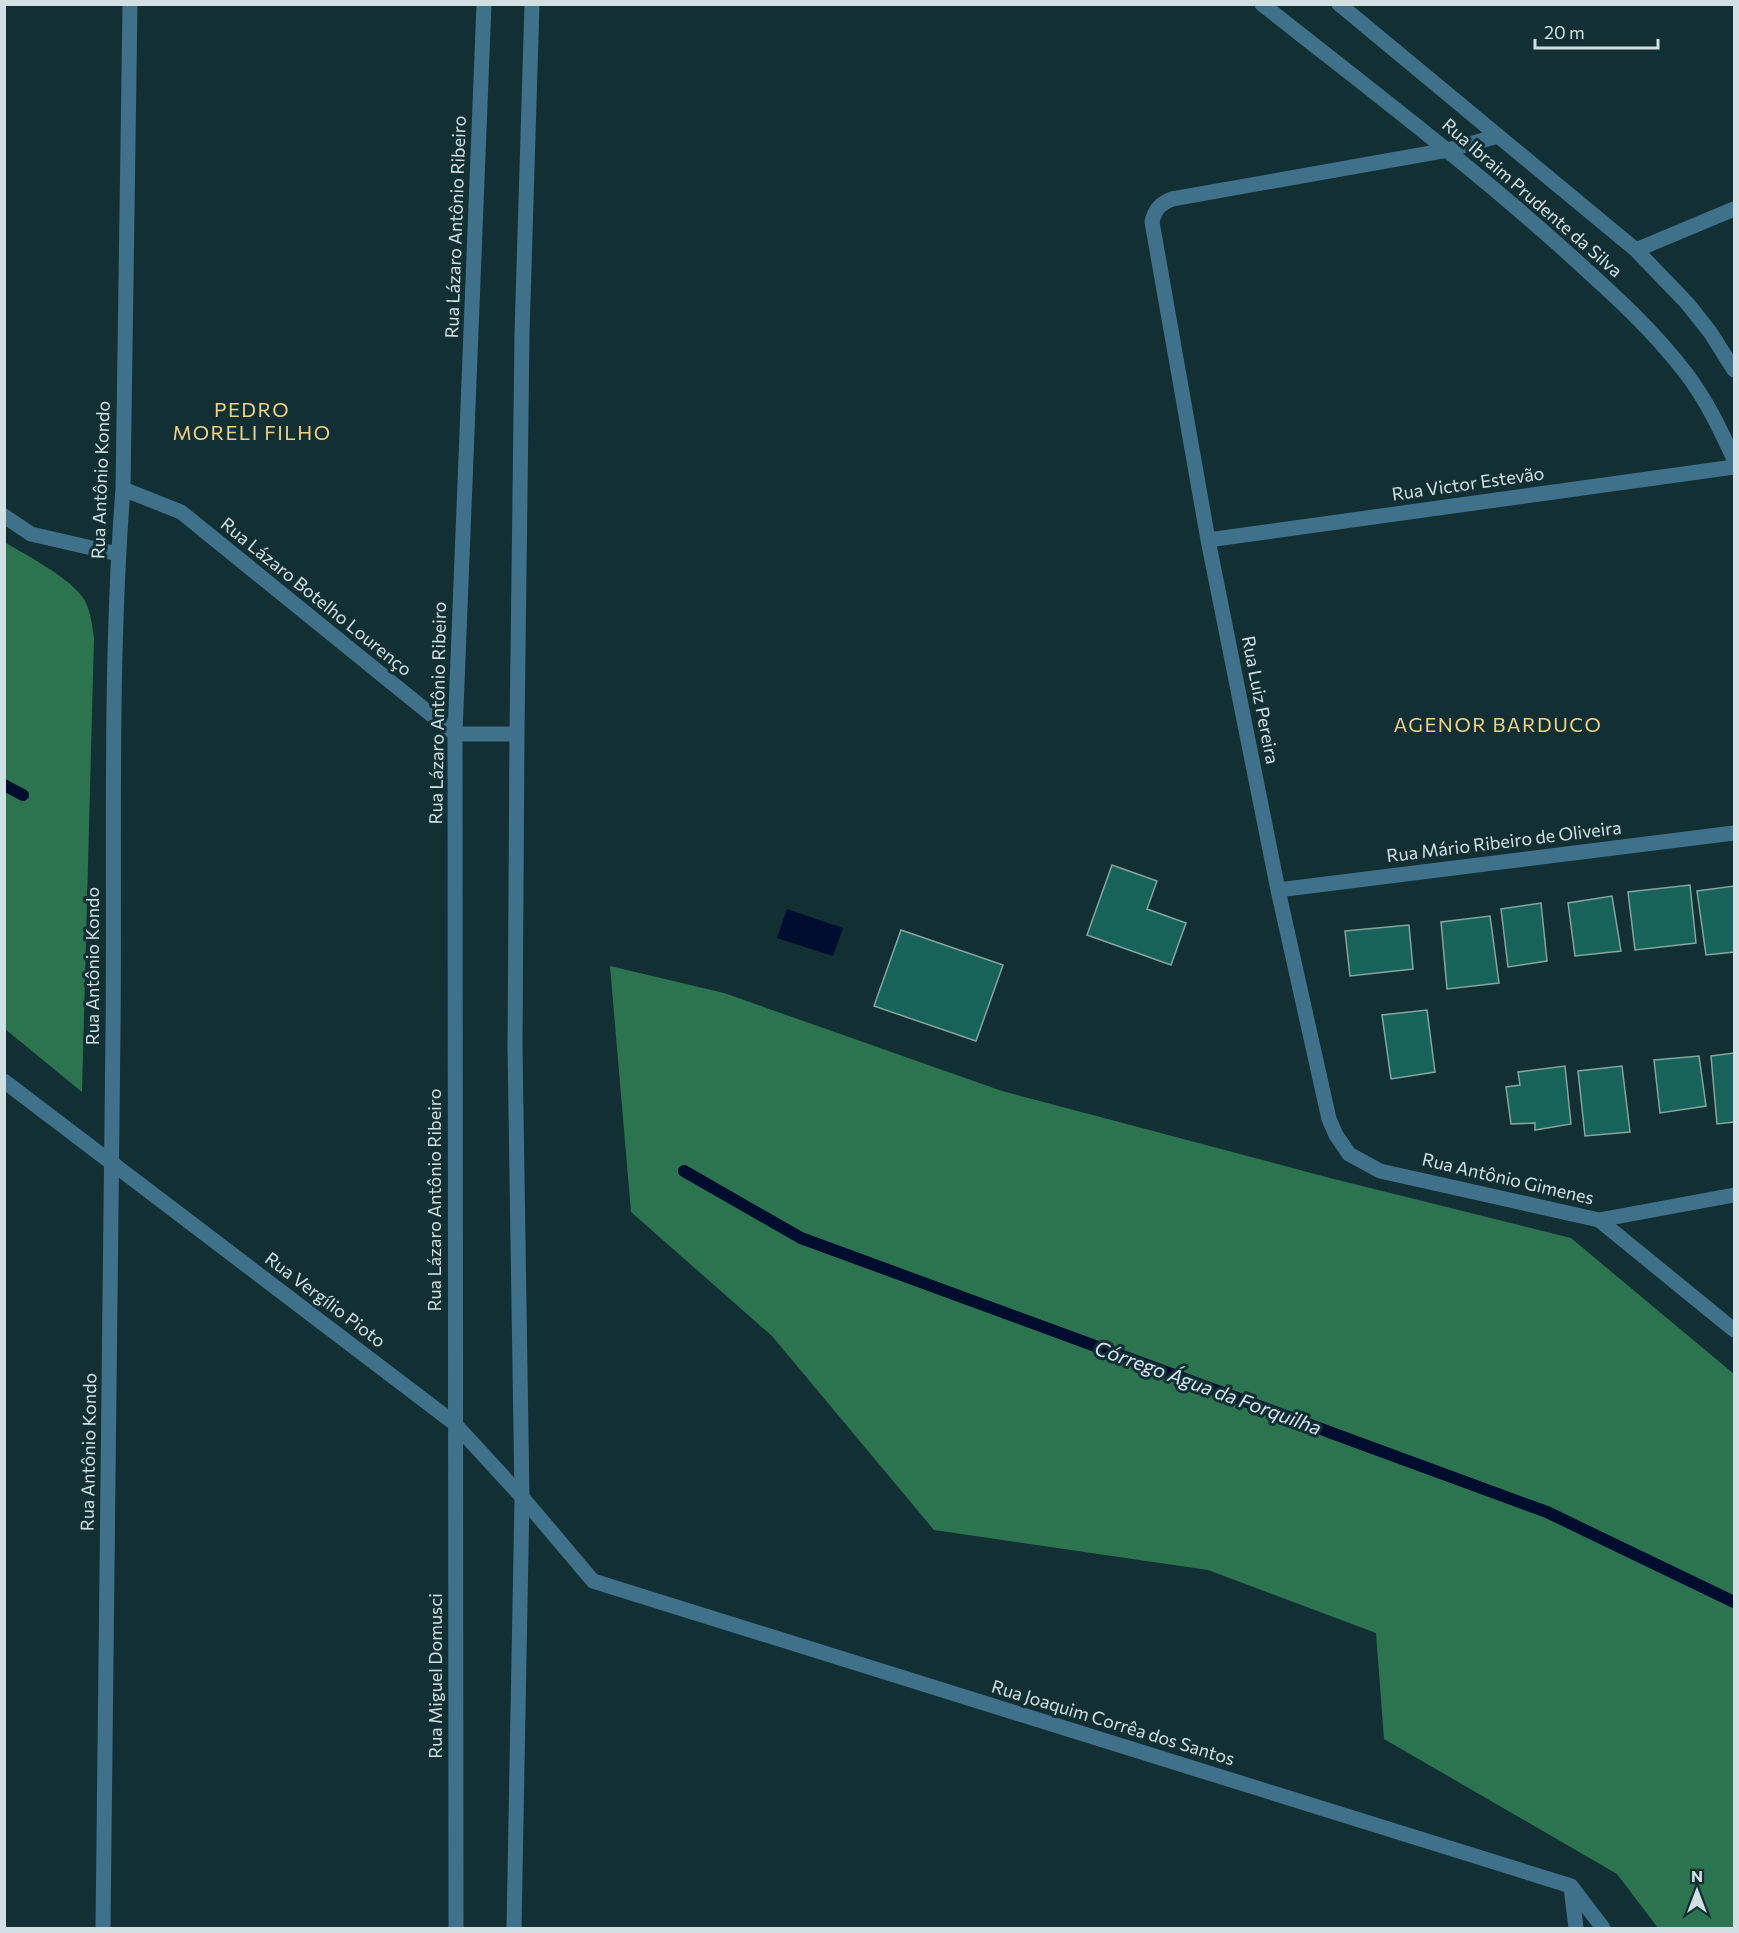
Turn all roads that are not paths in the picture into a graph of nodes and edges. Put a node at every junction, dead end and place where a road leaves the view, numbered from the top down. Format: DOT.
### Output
graph roads {
  1 [pos="130,4"];
  2 [pos="484,4"];
  3 [pos="532,4"];
  4 [pos="1262,4"];
  5 [pos="1339,4"];
  6 [pos="1498,136"];
  7 [pos="1448,150"];
  8 [pos="1734,209"];
  9 [pos="1636,249"];
  10 [pos="1734,370"];
  11 [pos="1734,459"];
  12 [pos="1734,467"];
  13 [pos="123,489"];
  14 [pos="4,516"];
  15 [pos="1208,540"];
  16 [pos="118,554"];
  17 [pos="455,734"];
  18 [pos="517,734"];
  19 [pos="1734,833"];
  20 [pos="1278,890"];
  21 [pos="4,1081"];
  22 [pos="111,1162"];
  23 [pos="1380,1171"];
  24 [pos="1734,1195"];
  25 [pos="1599,1220"];
  26 [pos="1734,1330"];
  27 [pos="454,1423"];
  28 [pos="522,1497"];
  29 [pos="593,1581"];
  30 [pos="1571,1886"];
  31 [pos="104,1929"];
  32 [pos="456,1929"];
  33 [pos="514,1929"];
  34 [pos="1576,1929"];
  35 [pos="1603,1929"];
  1 -- 13 [label="street, Rua Antônio Kondo"];
  2 -- 17 [label="street, Rua Lázaro Antônio Ribeiro"];
  3 -- 18 [label="street"];
  4 -- 7 [label="street, Rua Ibraim Prudente da Silva"];
  5 -- 6 [label="street, Rua Ibraim Prudente da Silva"];
  6 -- 7 [label="street"];
  6 -- 9 [label="street, Rua Ibraim Prudente da Silva"];
  7 -- 11 [label="street, Rua Ibraim Prudente da Silva"];
  7 -- 15 [label="street, Rua Luiz Pereira"];
  8 -- 9 [label="street"];
  9 -- 10 [label="street, Rua Ibraim Prudente da Silva"];
  12 -- 15 [label="street, Rua Victor Estevão"];
  13 -- 16 [label="street, Rua Antônio Kondo"];
  13 -- 17 [label="street, Rua Lázaro Botelho Lourenço"];
  14 -- 16 [label="street"];
  15 -- 20 [label="street, Rua Luiz Pereira"];
  16 -- 22 [label="street, Rua Antônio Kondo"];
  17 -- 18 [label="street"];
  17 -- 27 [label="street, Rua Lázaro Antônio Ribeiro"];
  18 -- 28 [label="street"];
  19 -- 20 [label="street, Rua Mário Ribeiro de Oliveira"];
  20 -- 23 [label="street, Rua Luiz Pereira"];
  21 -- 22 [label="street, Rua Vergílio Pioto"];
  22 -- 27 [label="street, Rua Vergílio Pioto"];
  22 -- 31 [label="street, Rua Antônio Kondo"];
  23 -- 25 [label="street, Rua Antônio Gimenes"];
  24 -- 25 [label="street, Rua Antônio Gimenes"];
  25 -- 26 [label="street"];
  27 -- 28 [label="street, Rua Vergílio Pioto"];
  27 -- 32 [label="street, Rua Miguel Domusci"];
  28 -- 29 [label="street, Rua Vergílio Pioto"];
  28 -- 33 [label="street"];
  29 -- 30 [label="street, Rua Joaquim Corrêa dos Santos"];
  30 -- 34 [label="street"];
  30 -- 35 [label="street"];
}
